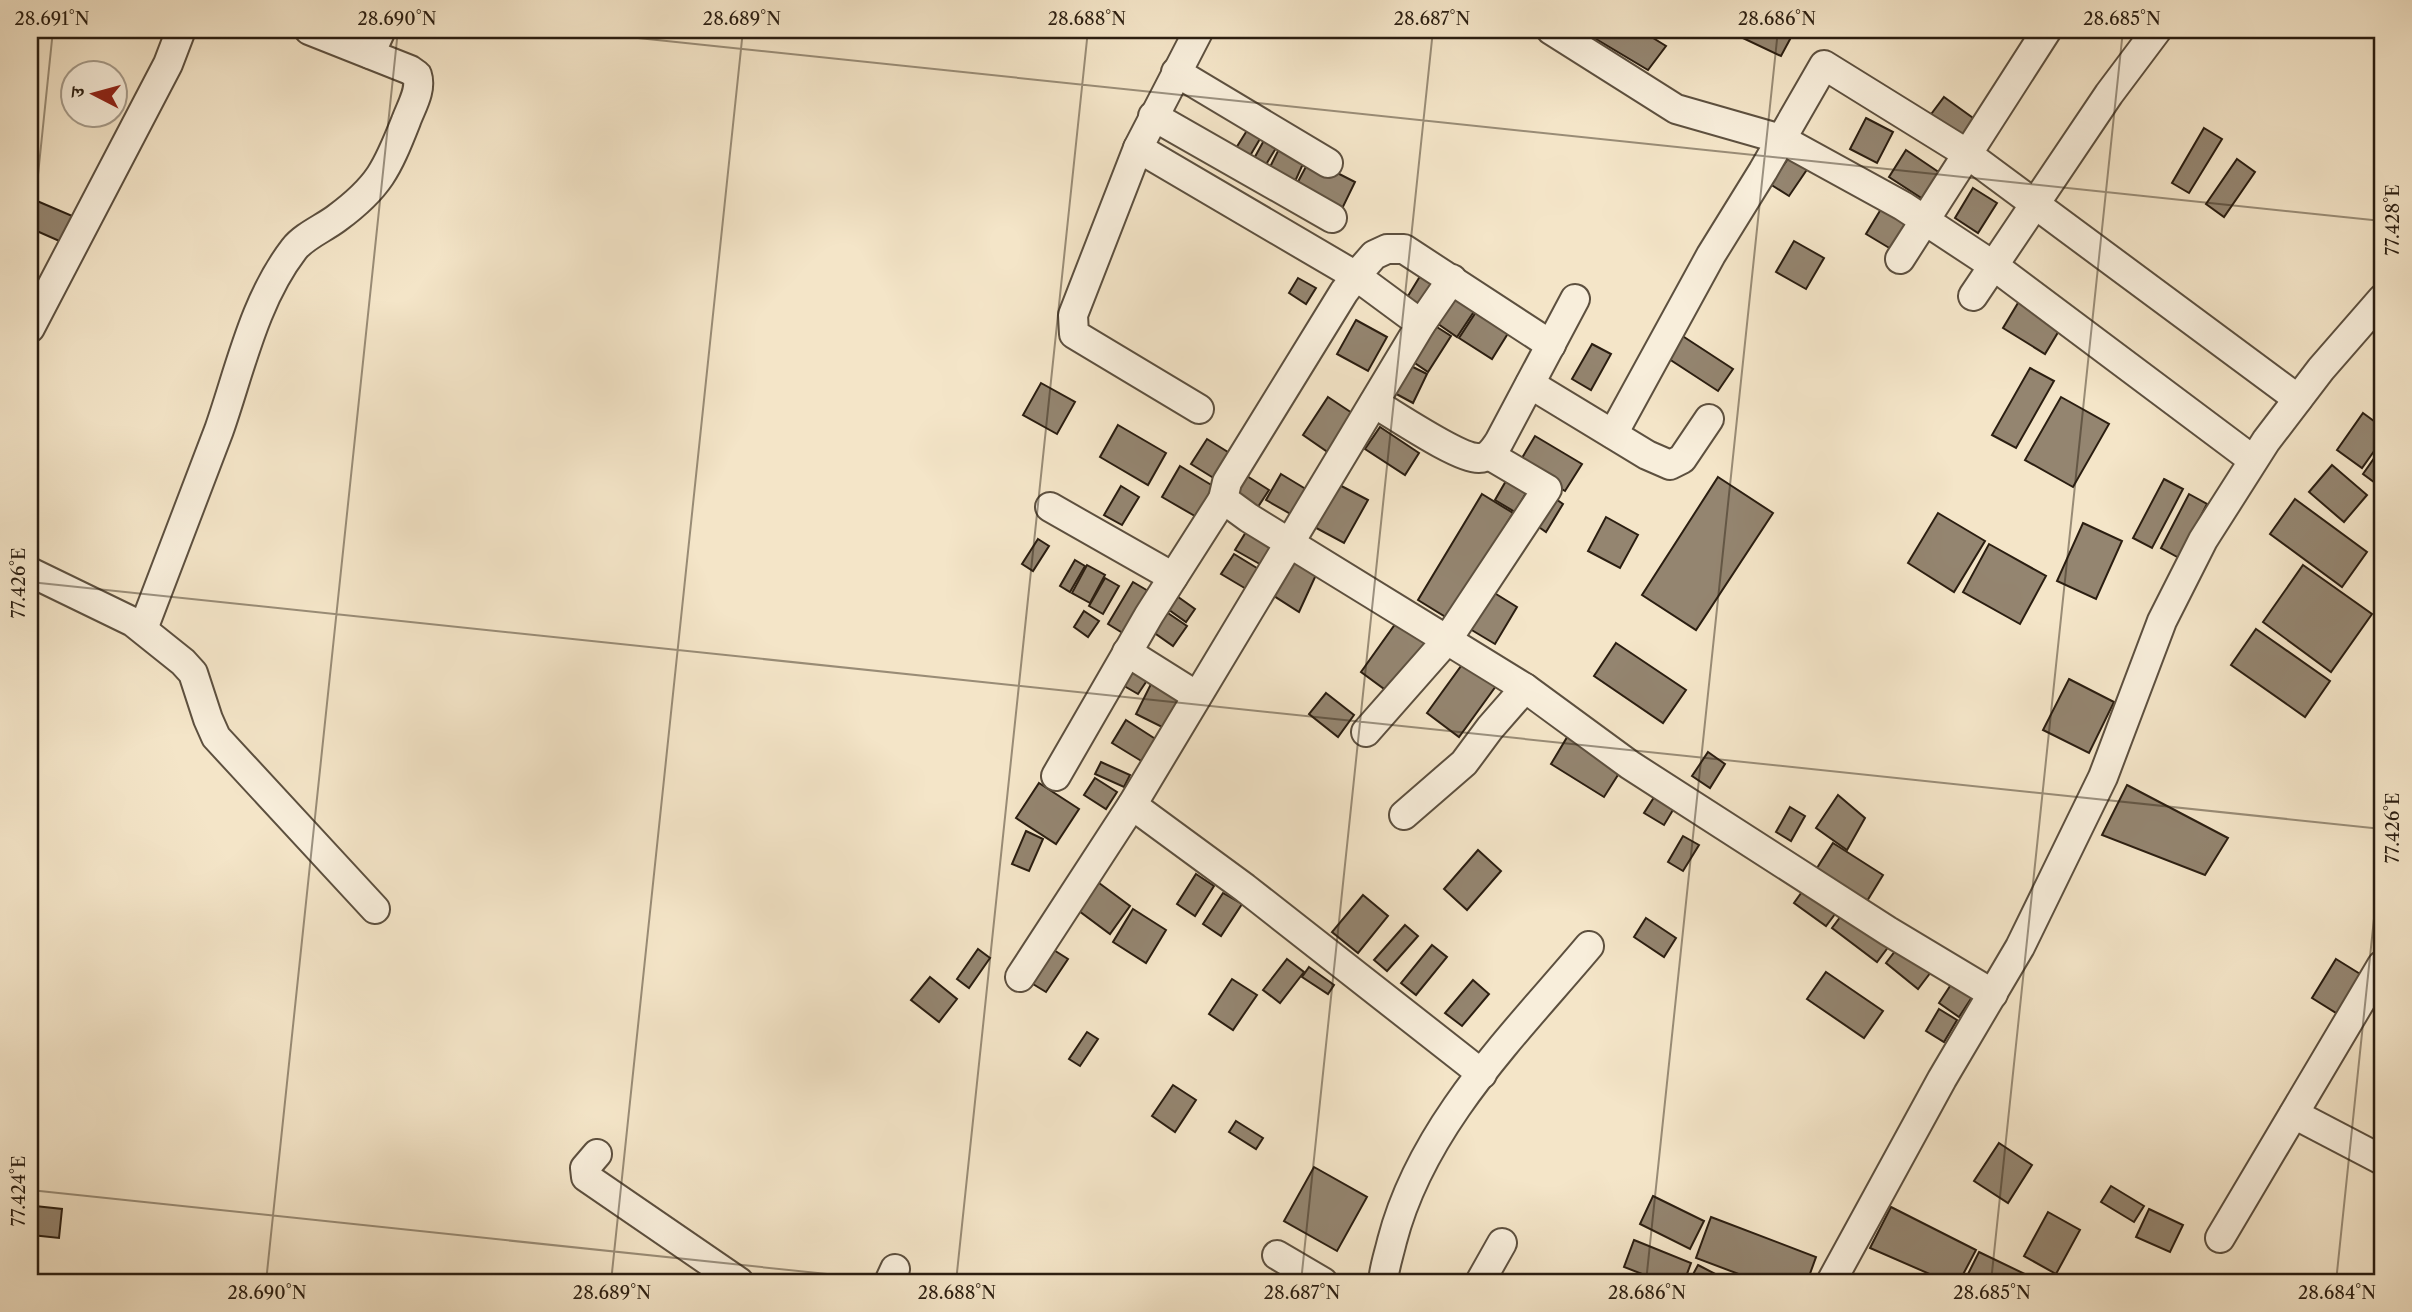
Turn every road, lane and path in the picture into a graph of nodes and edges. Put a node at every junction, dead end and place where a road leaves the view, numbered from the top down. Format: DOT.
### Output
graph roads {
  1 [pos="181,30"];
  2 [pos="309,30"];
  3 [pos="1199,30"];
  4 [pos="1551,30"];
  5 [pos="2047,30"];
  6 [pos="2157,30"];
  7 [pos="375,42"];
  8 [pos="1175,72"];
  9 [pos="1153,116"];
  10 [pos="1782,139"];
  11 [pos="1138,148"];
  12 [pos="1966,153"];
  13 [pos="1328,163"];
  14 [pos="2035,204"];
  15 [pos="1332,218"];
  16 [pos="1925,219"];
  17 [pos="1900,260"];
  18 [pos="1994,266"];
  19 [pos="1356,276"];
  20 [pos="1452,279"];
  21 [pos="1973,296"];
  22 [pos="1575,299"];
  23 [pos="2382,299"];
  24 [pos="1421,324"];
  25 [pos="30,328"];
  26 [pos="1551,345"];
  27 [pos="1530,384"];
  28 [pos="2298,399"];
  29 [pos="1374,403"];
  30 [pos="1199,409"];
  31 [pos="1709,419"];
  32 [pos="1612,434"];
  33 [pos="1489,455"];
  34 [pos="2253,460"];
  35 [pos="1223,499"];
  36 [pos="1050,507"];
  37 [pos="1291,543"];
  38 [pos="30,572"];
  39 [pos="1174,577"];
  40 [pos="143,629"];
  41 [pos="1447,640"];
  42 [pos="1127,652"];
  43 [pos="1525,688"];
  44 [pos="1197,696"];
  45 [pos="1366,732"];
  46 [pos="1056,776"];
  47 [pos="1132,805"];
  48 [pos="1404,815"];
  49 [pos="375,909"];
  50 [pos="1589,946"];
  51 [pos="2382,965"];
  52 [pos="1020,977"];
  53 [pos="1993,994"];
  54 [pos="1482,1074"];
  55 [pos="2294,1114"];
  56 [pos="597,1154"];
  57 [pos="2382,1160"];
  58 [pos="2220,1238"];
  59 [pos="1502,1243"];
  60 [pos="1277,1255"];
  61 [pos="739,1282"];
  62 [pos="1323,1282"];
  63 [pos="1383,1282"];
  64 [pos="1480,1282"];
  65 [pos="1831,1282"];
  1 -- 25 [label="street"];
  2 -- 7 [label="street"];
  3 -- 8 [label="street"];
  4 -- 10 [label="street"];
  5 -- 12 [label="street"];
  6 -- 14 [label="street"];
  7 -- 40 [label="street"];
  8 -- 9 [label="street"];
  8 -- 13 [label="street"];
  9 -- 11 [label="street"];
  9 -- 15 [label="street"];
  10 -- 12 [label="street"];
  10 -- 16 [label="street"];
  10 -- 32 [label="street"];
  11 -- 19 [label="street"];
  11 -- 30 [label="street"];
  12 -- 14 [label="street"];
  12 -- 16 [label="street"];
  14 -- 18 [label="street"];
  14 -- 28 [label="street"];
  16 -- 17 [label="street"];
  16 -- 18 [label="street"];
  18 -- 21 [label="street"];
  18 -- 34 [label="street"];
  19 -- 20 [label="street"];
  19 -- 24 [label="street"];
  19 -- 35 [label="street"];
  20 -- 24 [label="street"];
  20 -- 26 [label="street"];
  22 -- 26 [label="street"];
  23 -- 28 [label="street"];
  24 -- 29 [label="street"];
  26 -- 27 [label="street"];
  27 -- 32 [label="street"];
  27 -- 33 [label="street"];
  28 -- 34 [label="street"];
  29 -- 33 [label="street"];
  29 -- 37 [label="street"];
  31 -- 32 [label="street"];
  33 -- 41 [label="street"];
  34 -- 53 [label="street"];
  35 -- 37 [label="street"];
  35 -- 39 [label="street"];
  36 -- 39 [label="street"];
  37 -- 41 [label="street"];
  37 -- 44 [label="street"];
  38 -- 40 [label="street"];
  39 -- 42 [label="street"];
  40 -- 49 [label="street"];
  41 -- 43 [label="street"];
  41 -- 45 [label="street"];
  42 -- 44 [label="street"];
  42 -- 46 [label="street"];
  43 -- 48 [label="street"];
  43 -- 53 [label="street"];
  44 -- 47 [label="street"];
  47 -- 52 [label="street"];
  47 -- 54 [label="street"];
  50 -- 54 [label="street"];
  51 -- 55 [label="street"];
  53 -- 65 [label="street"];
  54 -- 63 [label="street"];
  55 -- 57 [label="street"];
  55 -- 58 [label="street"];
  56 -- 61 [label="street"];
  59 -- 64 [label="street"];
  60 -- 62 [label="street"];
}
